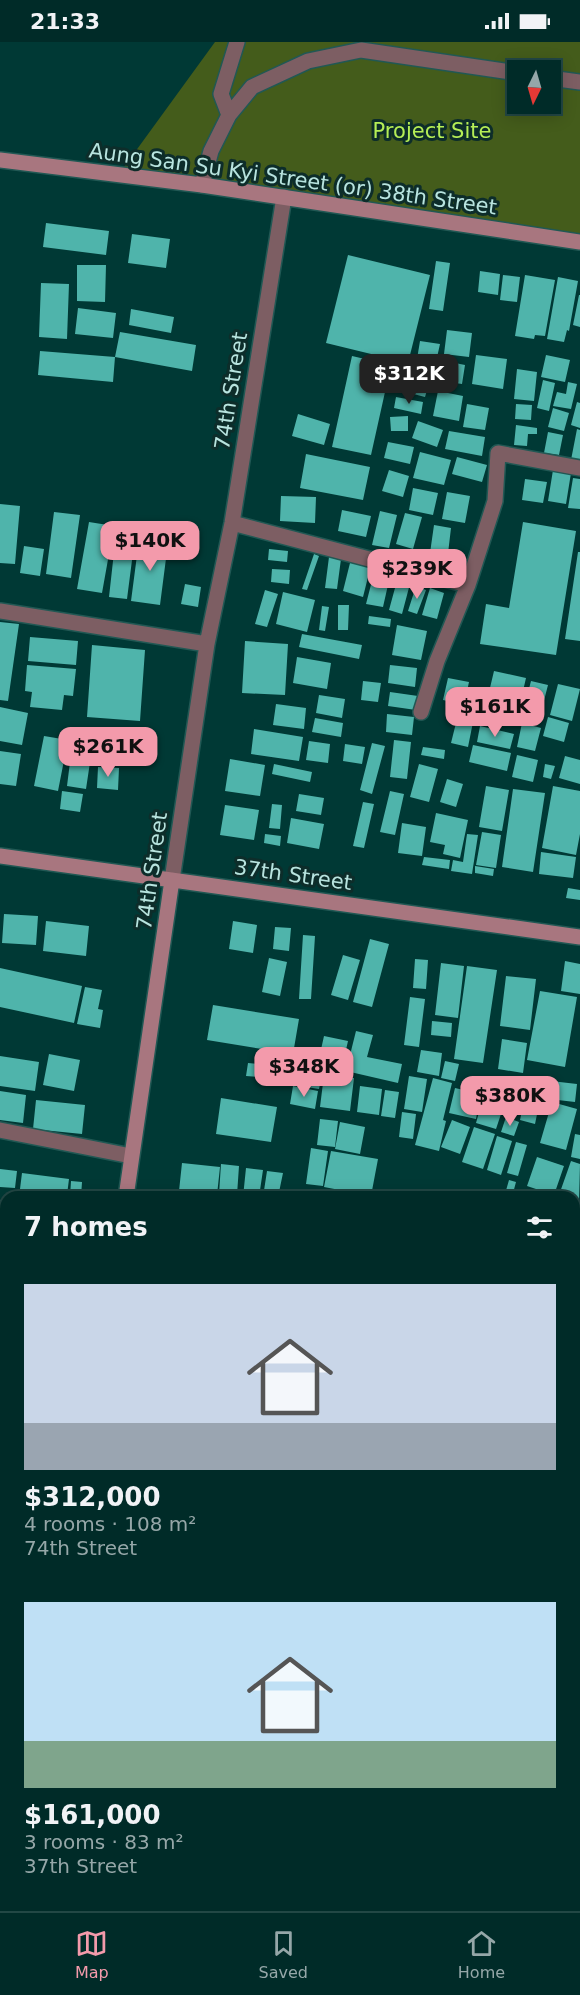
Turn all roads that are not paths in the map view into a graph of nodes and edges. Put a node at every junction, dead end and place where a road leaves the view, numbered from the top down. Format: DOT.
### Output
graph roads {
  1 [pos="237,42"];
  2 [pos="507,71"];
  3 [pos="561,79"];
  4 [pos="580,82"];
  5 [pos="229,115"];
  6 [pos="0,160"];
  7 [pos="202,185"];
  8 [pos="284,197"];
  9 [pos="580,242"];
  10 [pos="580,468"];
  11 [pos="232,524"];
  12 [pos="468,585"];
  13 [pos="0,611"];
  14 [pos="207,644"];
  15 [pos="421,712"];
  16 [pos="0,856"];
  17 [pos="172,880"];
  18 [pos="580,937"];
  19 [pos="0,1130"];
  20 [pos="131,1156"];
  21 [pos="127,1191"];
  1 -- 5 [label="street"];
  2 -- 5 [label="street"];
  3 -- 4 [label="street"];
  5 -- 7 [label="street"];
  6 -- 7 [label="street, Aung San Su Kyi Street (or) 38th Street"];
  7 -- 8 [label="street, Aung San Su Kyi Street (or) 38th Street"];
  8 -- 9 [label="street, Aung San Su Kyi Street (or) 38th Street"];
  8 -- 11 [label="street, 74th Street"];
  10 -- 12 [label="street"];
  11 -- 12 [label="street"];
  11 -- 14 [label="street, 74th Street"];
  12 -- 15 [label="street"];
  13 -- 14 [label="street"];
  14 -- 17 [label="street, 74th Street"];
  16 -- 17 [label="street, 37th Street"];
  17 -- 18 [label="street, 37th Street"];
  17 -- 20 [label="street, 74th Street"];
  19 -- 20 [label="street"];
  20 -- 21 [label="street, 74th Street"];
}
